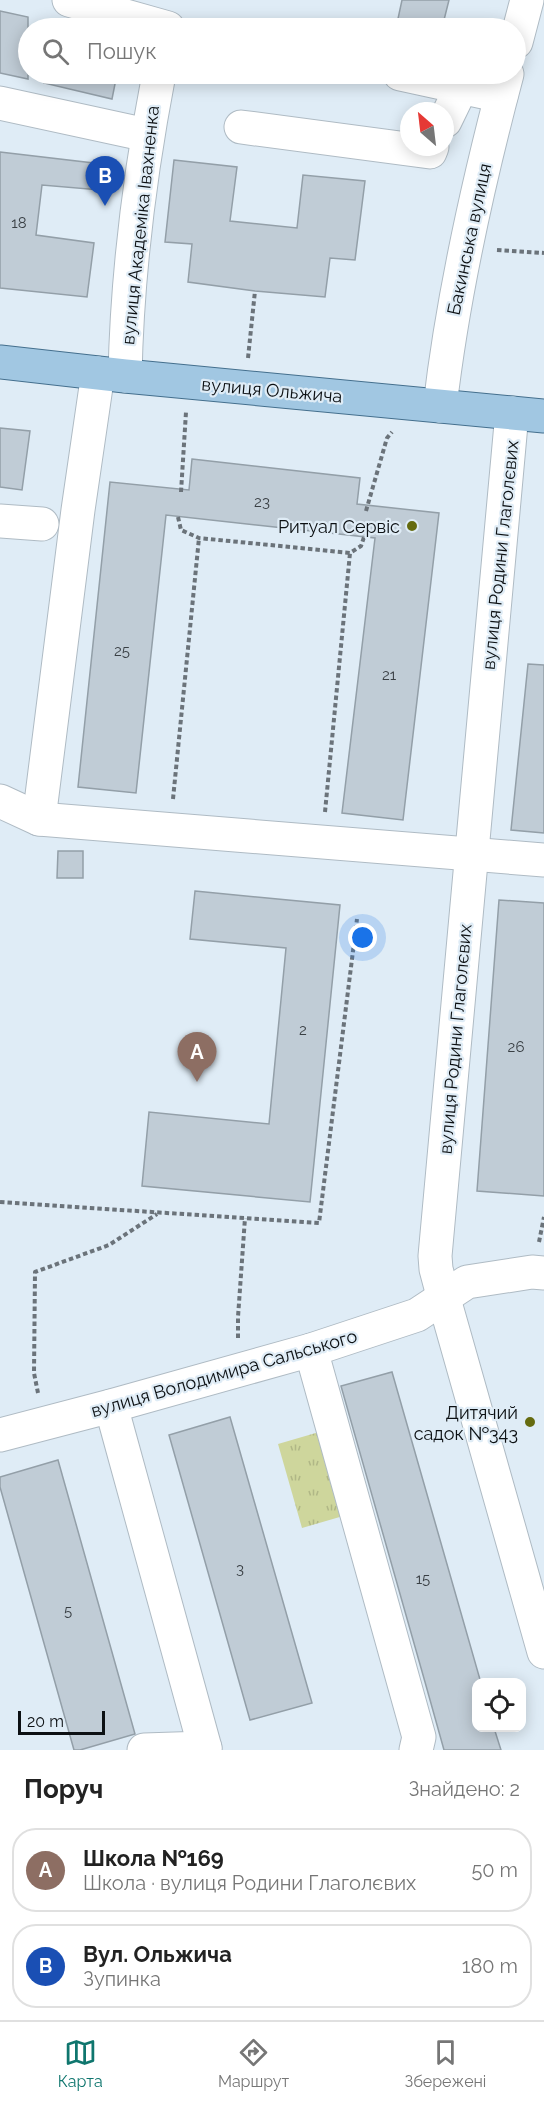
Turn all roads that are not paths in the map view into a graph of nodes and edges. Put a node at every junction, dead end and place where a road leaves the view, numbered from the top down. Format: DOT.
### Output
graph roads {
  1 [pos="69,0"];
  2 [pos="174,0"];
  3 [pos="527,0"];
  4 [pos="133,18"];
  5 [pos="170,18"];
  6 [pos="522,18"];
  7 [pos="157,84"];
  8 [pos="452,84"];
  9 [pos="504,85"];
  10 [pos="462,86"];
  11 [pos="454,102"];
  12 [pos="0,103"];
  13 [pos="241,127"];
  14 [pos="147,135"];
  15 [pos="400,148"];
  16 [pos="0,362"];
  17 [pos="111,375"];
  18 [pos="440,406"];
  19 [pos="528,414"];
  20 [pos="0,521"];
  21 [pos="42,524"];
  22 [pos="0,801"];
  23 [pos="39,819"];
  24 [pos="471,854"];
  25 [pos="544,860"];
  26 [pos="544,1273"];
  27 [pos="444,1299"];
  28 [pos="311,1350"];
  29 [pos="111,1406"];
  30 [pos="0,1435"];
  31 [pos="538,1609"];
  32 [pos="544,1652"];
  33 [pos="204,1749"];
  34 [pos="144,1750"];
  35 [pos="416,1750"];
  1 -- 4 [label="street"];
  2 -- 5 [label="street"];
  3 -- 6 [label="street"];
  7 -- 14 [label="street, вулиця Академіка Івахненка"];
  8 -- 10 [label="street"];
  9 -- 10 [label="street"];
  9 -- 18 [label="street, Бакинська вулиця"];
  10 -- 11 [label="street"];
  12 -- 14 [label="street"];
  13 -- 15 [label="street"];
  14 -- 17 [label="street, вулиця Академіка Івахненка"];
  16 -- 17 [label="main road, вулиця Ольжича"];
  17 -- 18 [label="main road, вулиця Ольжича"];
  17 -- 23 [label="street, вулиця Академіка Івахненка"];
  18 -- 19 [label="main road, вулиця Ольжича"];
  19 -- 24 [label="street, вулиця Родини Глаголєвих"];
  20 -- 21 [label="street"];
  22 -- 23 [label="street"];
  23 -- 24 [label="street"];
  24 -- 25 [label="street"];
  24 -- 27 [label="street, вулиця Родини Глаголєвих"];
  26 -- 27 [label="street, вулиця Володимира Сальського"];
  27 -- 28 [label="street, вулиця Володимира Сальського"];
  27 -- 31 [label="street, вулиця Родини Глаголєвих"];
  28 -- 29 [label="street, вулиця Володимира Сальського"];
  28 -- 35 [label="street"];
  29 -- 30 [label="street, вулиця Володимира Сальського"];
  29 -- 33 [label="street"];
  31 -- 32 [label="street, вулиця Родини Глаголєвих"];
  33 -- 34 [label="street"];
}
